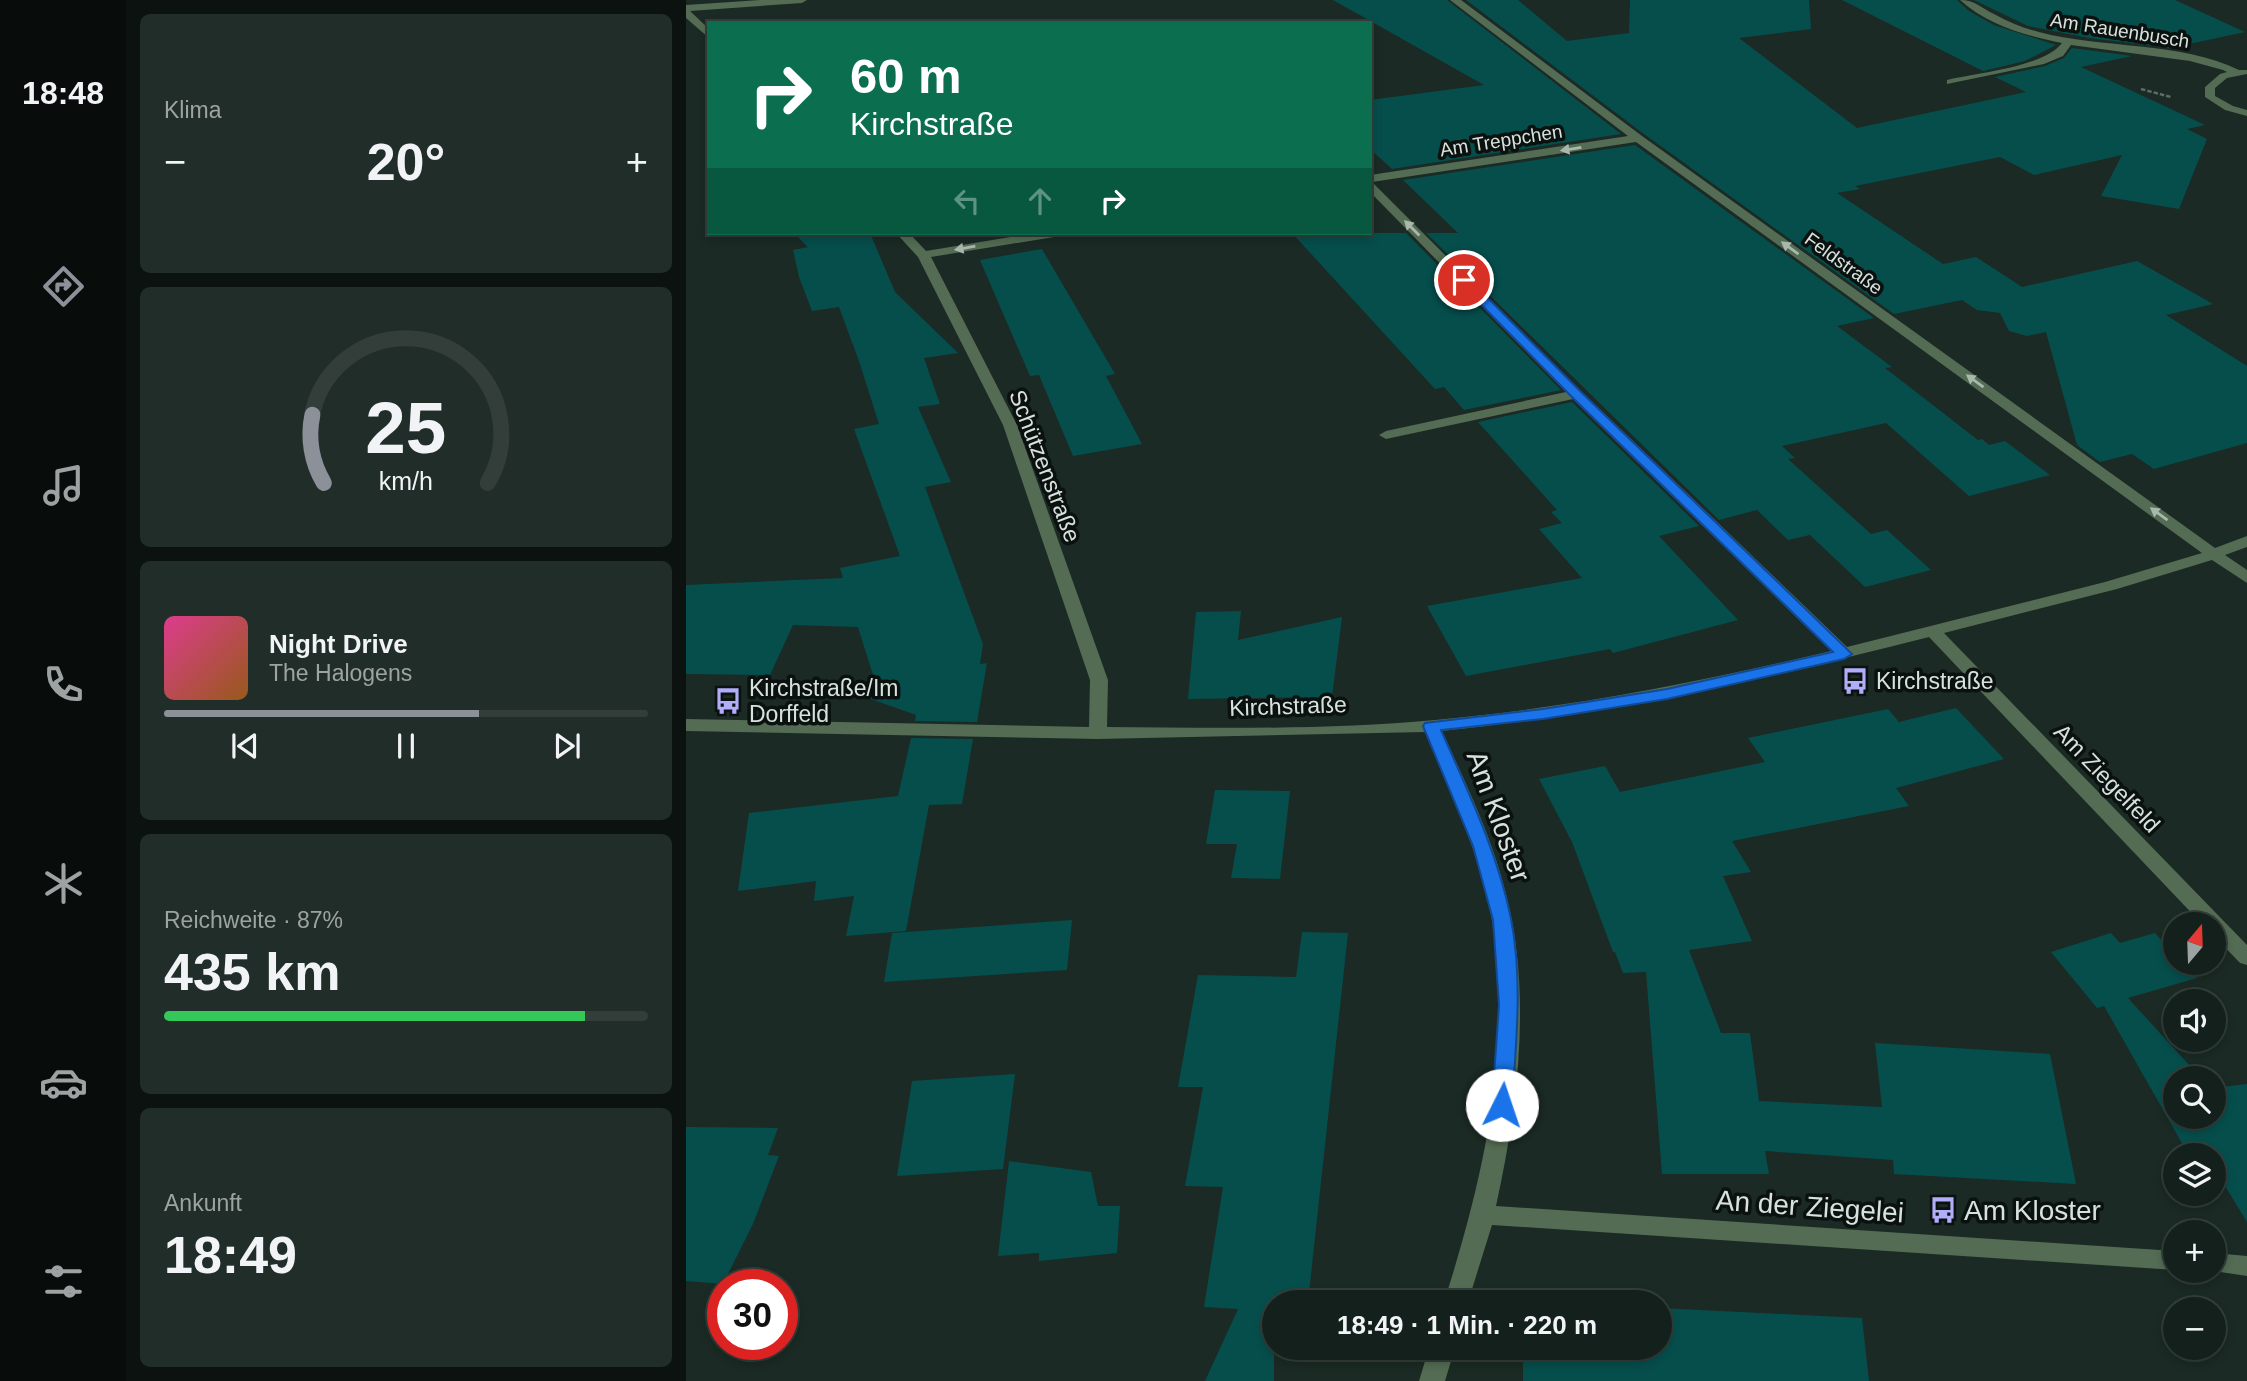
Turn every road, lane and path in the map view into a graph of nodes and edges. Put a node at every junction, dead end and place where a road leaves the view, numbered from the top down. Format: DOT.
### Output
graph roads {
  1 [pos="802,0"];
  2 [pos="1455,0"];
  3 [pos="1965,0"];
  4 [pos="686,10"];
  5 [pos="707,33"];
  6 [pos="2069,41"];
  7 [pos="2241,72"];
  8 [pos="1951,82"];
  9 [pos="2247,113"];
  10 [pos="1638,138"];
  11 [pos="1372,179"];
  12 [pos="1372,187"];
  13 [pos="904,235"];
  14 [pos="1042,235"];
  15 [pos="923,255"];
  16 [pos="1576,394"];
  17 [pos="1386,435"];
  18 [pos="2247,541"];
  19 [pos="2214,554"];
  20 [pos="2247,578"];
  21 [pos="1932,631"];
  22 [pos="1844,654"];
  23 [pos="686,725"];
  24 [pos="1431,726"];
  25 [pos="1098,733"];
  26 [pos="2247,958"];
  27 [pos="1482,1215"];
  28 [pos="2163,1260"];
  29 [pos="2226,1264"];
  30 [pos="2247,1266"];
  31 [pos="1460,1290"];
  32 [pos="1438,1360"];
  33 [pos="1432,1381"];
  1 -- 4 [label="street"];
  2 -- 10 [label="street, Feldstraße"];
  3 -- 6 [label="street, Am Rauenbusch"];
  4 -- 5 [label="street"];
  6 -- 7 [label="street, Am Rauenbusch"];
  6 -- 8 [label="street"];
  7 -- 9 [label="street"];
  10 -- 11 [label="street, Am Treppchen, one-way"];
  19 -- 10 [label="street, Feldstraße, one-way"];
  16 -- 12 [label="street, one-way"];
  13 -- 15 [label="street, Schützenstraße"];
  14 -- 15 [label="street, one-way"];
  15 -- 25 [label="street, Schützenstraße"];
  16 -- 17 [label="street"];
  16 -- 22 [label="street"];
  18 -- 19 [label="street, Kirchstraße"];
  19 -- 20 [label="street, Feldstraße"];
  19 -- 21 [label="street, Kirchstraße"];
  21 -- 22 [label="street, Kirchstraße"];
  21 -- 26 [label="street, Am Ziegelfeld"];
  22 -- 24 [label="street, Kirchstraße"];
  23 -- 25 [label="street, Kirchstraße"];
  24 -- 25 [label="street, Kirchstraße"];
  24 -- 27 [label="street, Am Kloster"];
  27 -- 28 [label="street, An der Ziegelei"];
  27 -- 31 [label="street, Am Kloster"];
  29 -- 30 [label="street"];
  32 -- 33 [label="street"];
}
